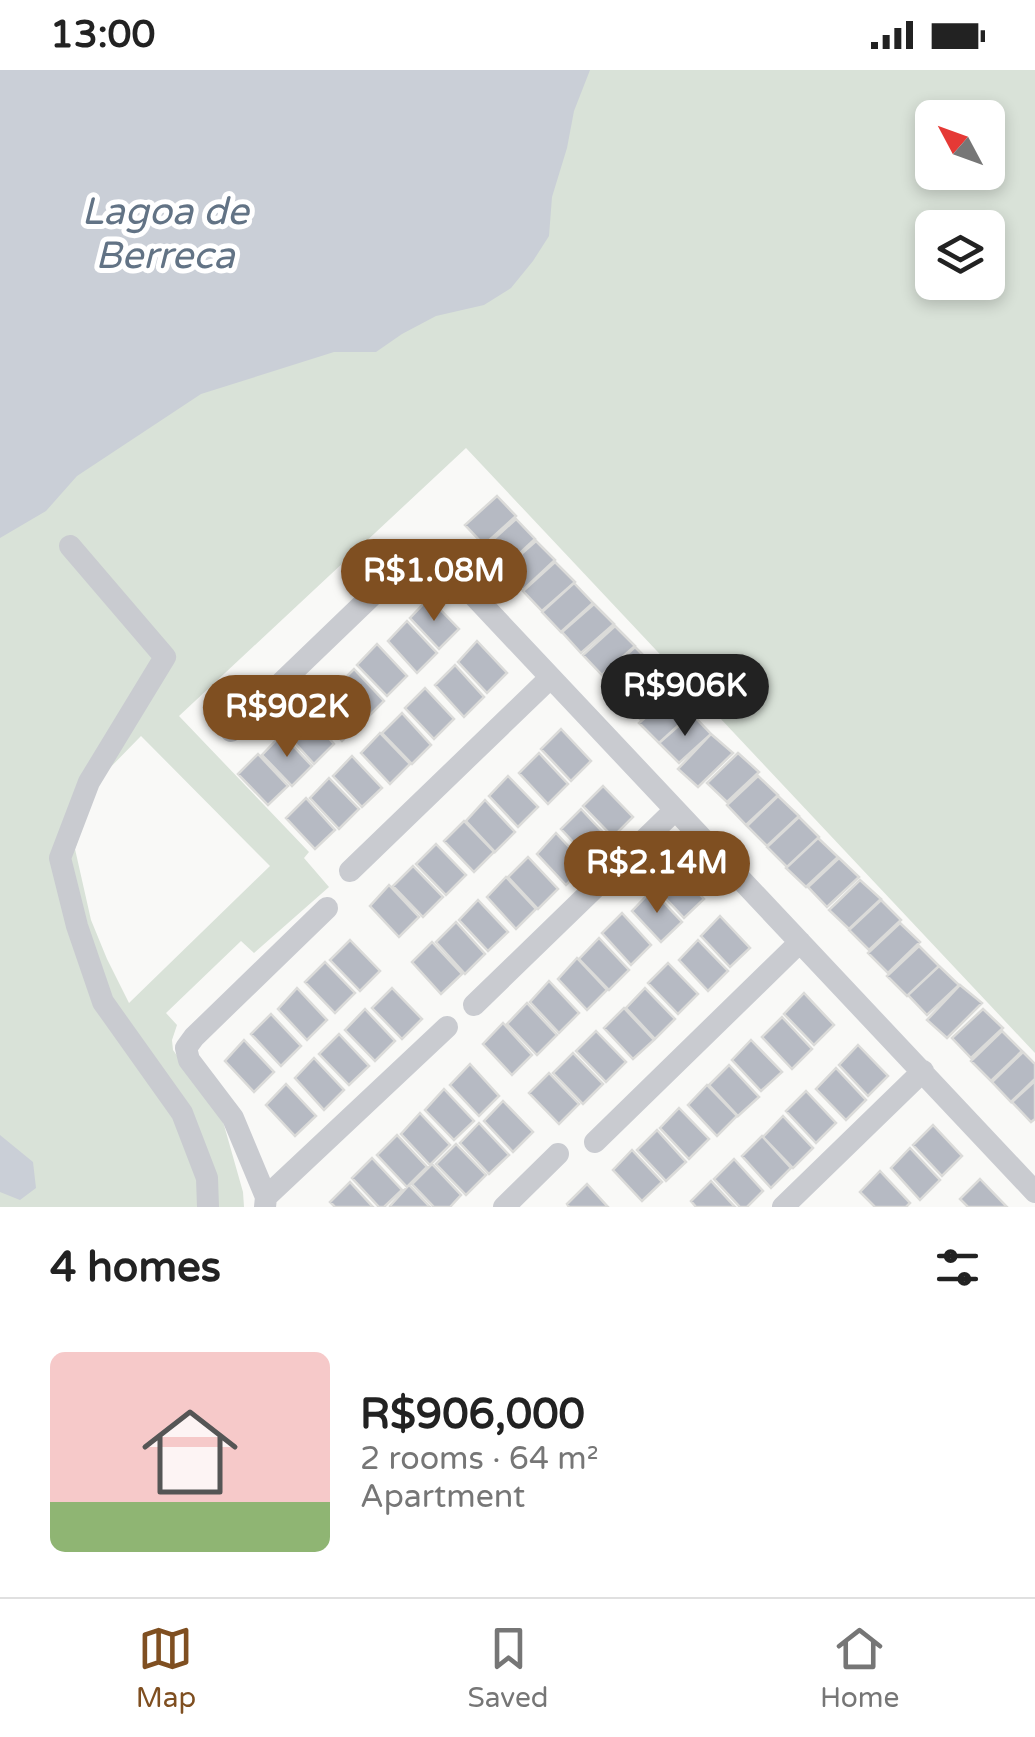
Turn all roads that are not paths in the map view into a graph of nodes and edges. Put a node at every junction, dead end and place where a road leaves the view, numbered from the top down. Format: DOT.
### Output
graph roads {
  1 [pos="70,546"];
  2 [pos="550,678"];
  3 [pos="232,732"];
  4 [pos="674,811"];
  5 [pos="350,870"];
  6 [pos="327,908"];
  7 [pos="800,942"];
  8 [pos="474,1005"];
  9 [pos="447,1027"];
  10 [pos="923,1071"];
  11 [pos="596,1142"];
  12 [pos="558,1154"];
  13 [pos="1035,1192"];
  14 [pos="266,1202"];
  15 [pos="208,1207"];
  16 [pos="504,1207"];
  17 [pos="783,1207"];
  1 -- 15 [label="street"];
  2 -- 3 [label="street"];
  2 -- 4 [label="street"];
  2 -- 5 [label="street"];
  4 -- 7 [label="street"];
  4 -- 8 [label="street"];
  6 -- 14 [label="street"];
  7 -- 10 [label="street"];
  7 -- 11 [label="street"];
  9 -- 14 [label="street"];
  10 -- 13 [label="street"];
  10 -- 17 [label="street"];
  12 -- 16 [label="street"];
}
